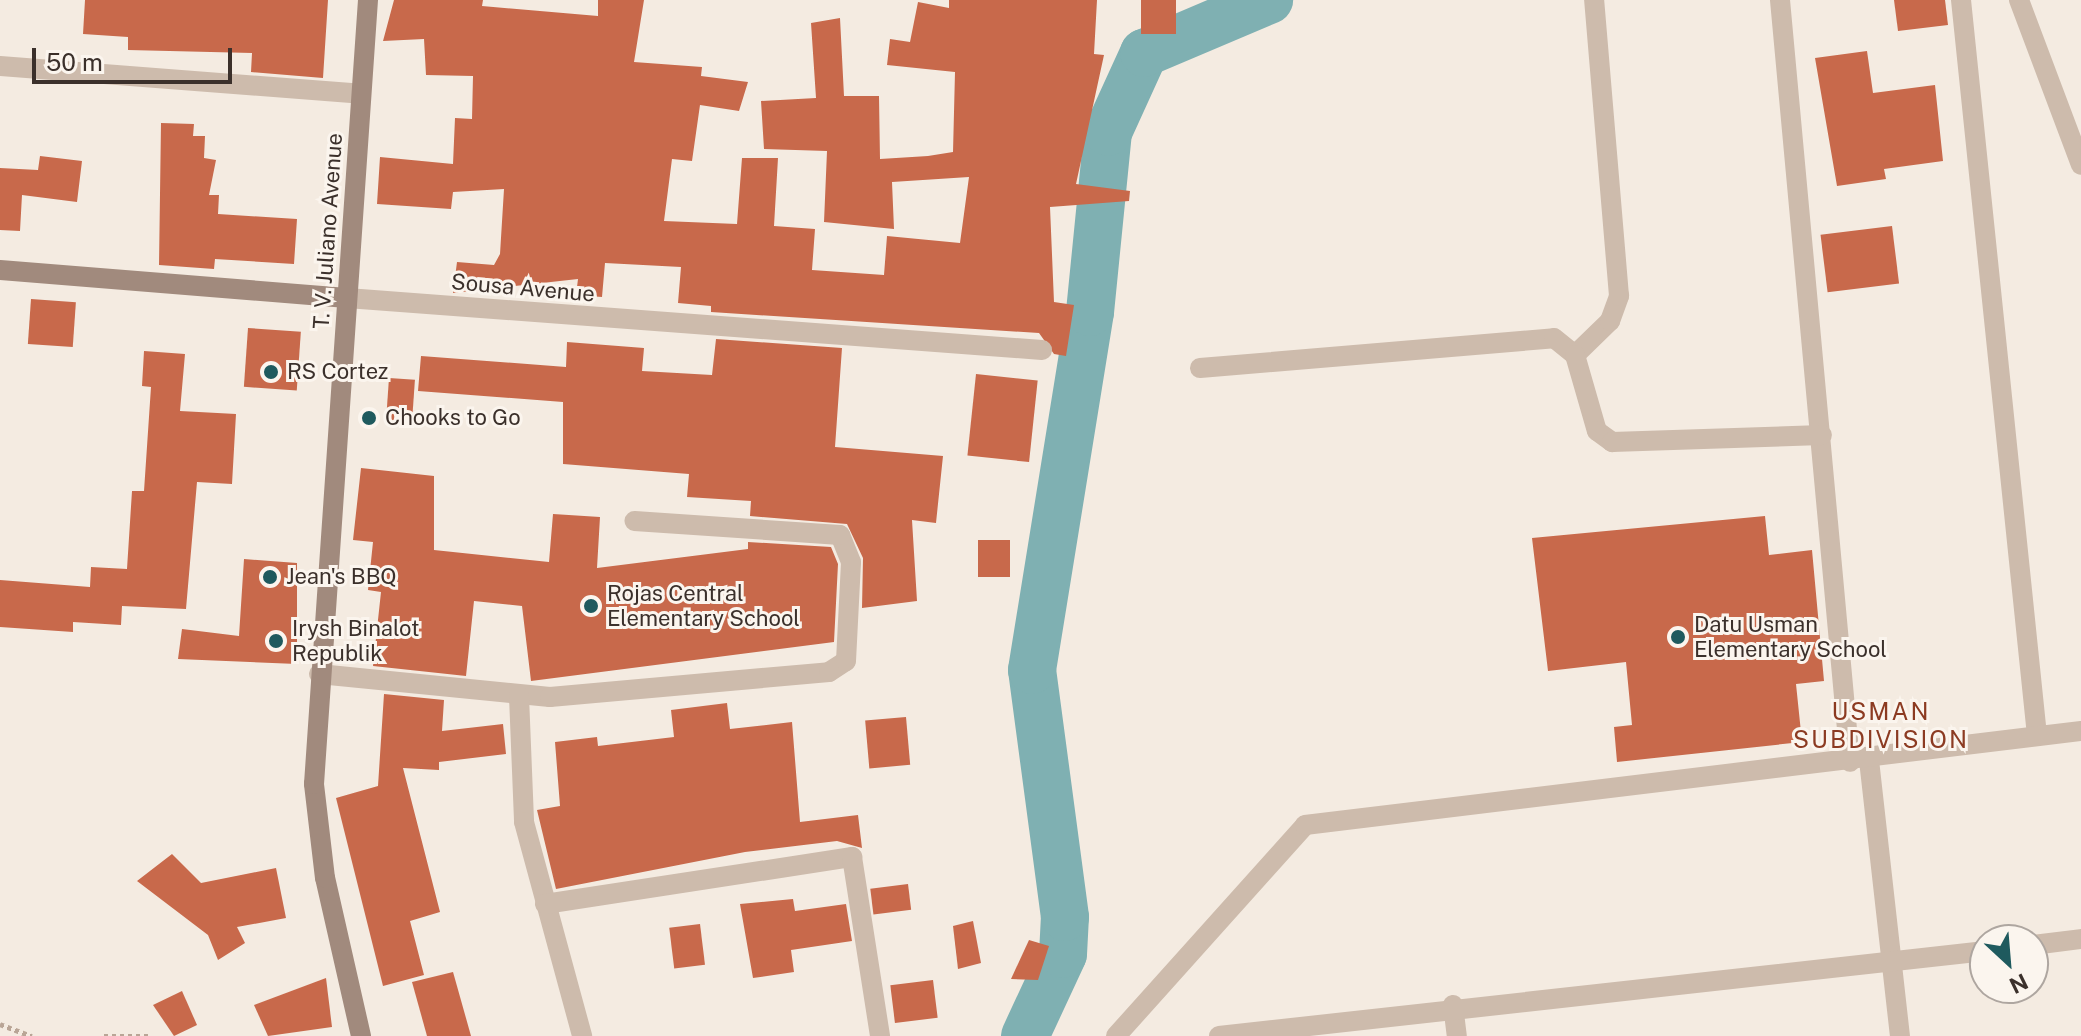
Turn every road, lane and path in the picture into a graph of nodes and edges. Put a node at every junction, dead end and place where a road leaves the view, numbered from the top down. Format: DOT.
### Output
graph roads {
  1 [pos="368,0"];
  2 [pos="1594,0"];
  3 [pos="1780,0"];
  4 [pos="1961,0"];
  5 [pos="2019,0"];
  6 [pos="0,66"];
  7 [pos="361,94"];
  8 [pos="2081,165"];
  9 [pos="0,270"];
  10 [pos="347,298"];
  11 [pos="1042,350"];
  12 [pos="1575,355"];
  13 [pos="1200,368"];
  14 [pos="1822,435"];
  15 [pos="634,521"];
  16 [pos="319,674"];
  17 [pos="519,696"];
  18 [pos="2081,731"];
  19 [pos="2037,736"];
  20 [pos="1860,761"];
  21 [pos="545,904"];
  22 [pos="2081,939"];
  23 [pos="2049,943"];
  24 [pos="1969,953"];
  25 [pos="1890,962"];
  26 [pos="1453,1005"];
  27 [pos="0,1024"];
  28 [pos="32,1036"];
  29 [pos="104,1036"];
  30 [pos="149,1036"];
  31 [pos="361,1036"];
  32 [pos="582,1036"];
  33 [pos="880,1036"];
  34 [pos="1116,1036"];
  35 [pos="1219,1036"];
  36 [pos="1457,1036"];
  37 [pos="1900,1036"];
  1 -- 7 [label="main road, T. V. Juliano Avenue"];
  2 -- 12 [label="street"];
  3 -- 14 [label="street"];
  4 -- 19 [label="street"];
  5 -- 8 [label="street"];
  6 -- 7 [label="street"];
  7 -- 10 [label="main road, T. V. Juliano Avenue"];
  9 -- 10 [label="main road, Sousa Avenue"];
  10 -- 11 [label="street, Sousa Avenue"];
  10 -- 16 [label="main road, T. V. Juliano Avenue"];
  12 -- 13 [label="street"];
  12 -- 14 [label="street"];
  14 -- 20 [label="street"];
  15 -- 17 [label="street"];
  16 -- 17 [label="street"];
  16 -- 31 [label="main road, T. V. Juliano Avenue"];
  17 -- 21 [label="street"];
  18 -- 19 [label="street"];
  19 -- 20 [label="street"];
  20 -- 25 [label="street"];
  20 -- 34 [label="street"];
  21 -- 32 [label="street"];
  21 -- 33 [label="street"];
  22 -- 23 [label="street"];
  24 -- 25 [label="street"];
  25 -- 26 [label="street"];
  25 -- 37 [label="street"];
  26 -- 35 [label="street"];
  26 -- 36 [label="street"];
  27 -- 28 [label="path"];
  29 -- 30 [label="path"];
}
